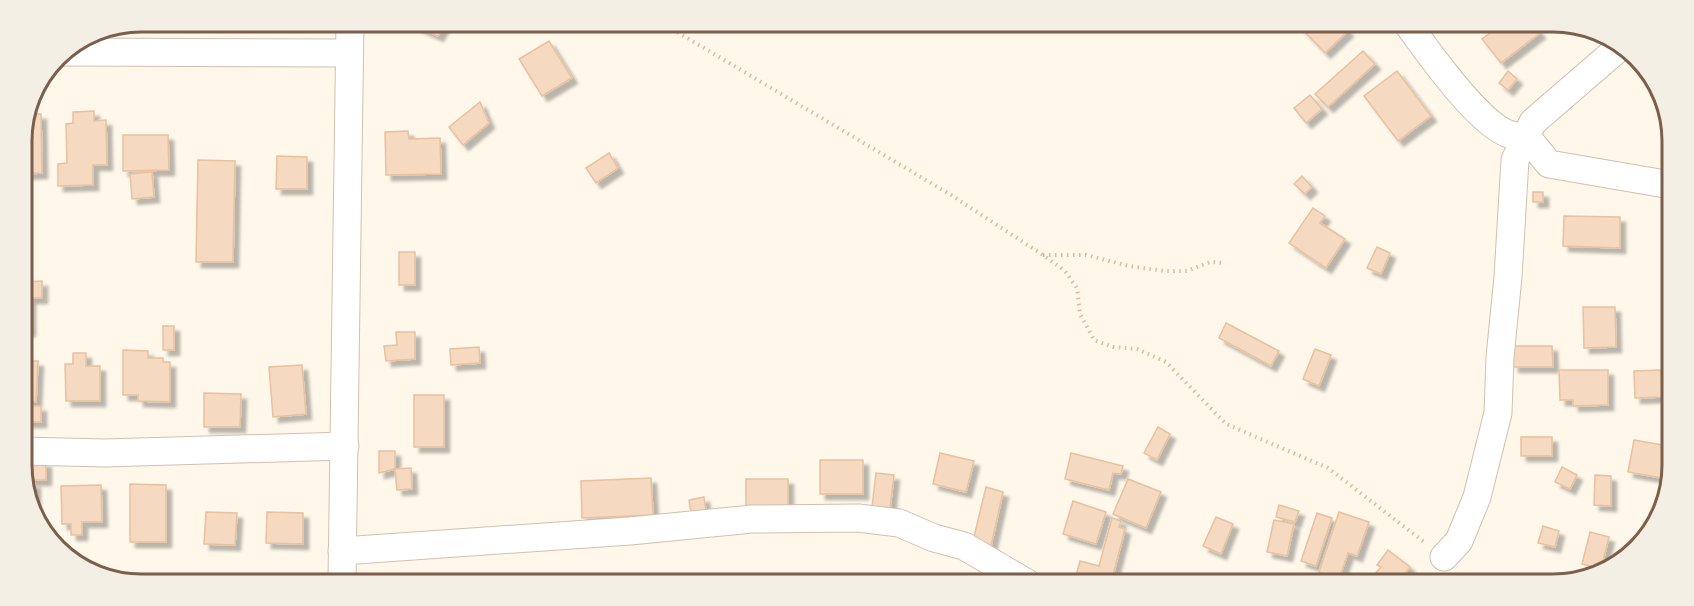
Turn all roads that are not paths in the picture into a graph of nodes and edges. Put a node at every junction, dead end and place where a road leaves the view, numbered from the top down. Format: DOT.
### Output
graph roads {
  1 [pos="349,32"];
  2 [pos="1413,32"];
  3 [pos="1615,51"];
  4 [pos="77,52"];
  5 [pos="348,53"];
  6 [pos="1526,136"];
  7 [pos="1662,183"];
  8 [pos="345,446"];
  9 [pos="32,451"];
  10 [pos="342,551"];
  11 [pos="1444,557"];
  12 [pos="342,574"];
  13 [pos="1012,574"];
  1 -- 5 [label="street"];
  2 -- 6 [label="street"];
  3 -- 6 [label="street"];
  4 -- 5 [label="street"];
  5 -- 8 [label="street"];
  6 -- 7 [label="street"];
  6 -- 11 [label="street"];
  8 -- 9 [label="street"];
  8 -- 10 [label="street"];
  10 -- 12 [label="street"];
  10 -- 13 [label="street"];
}
